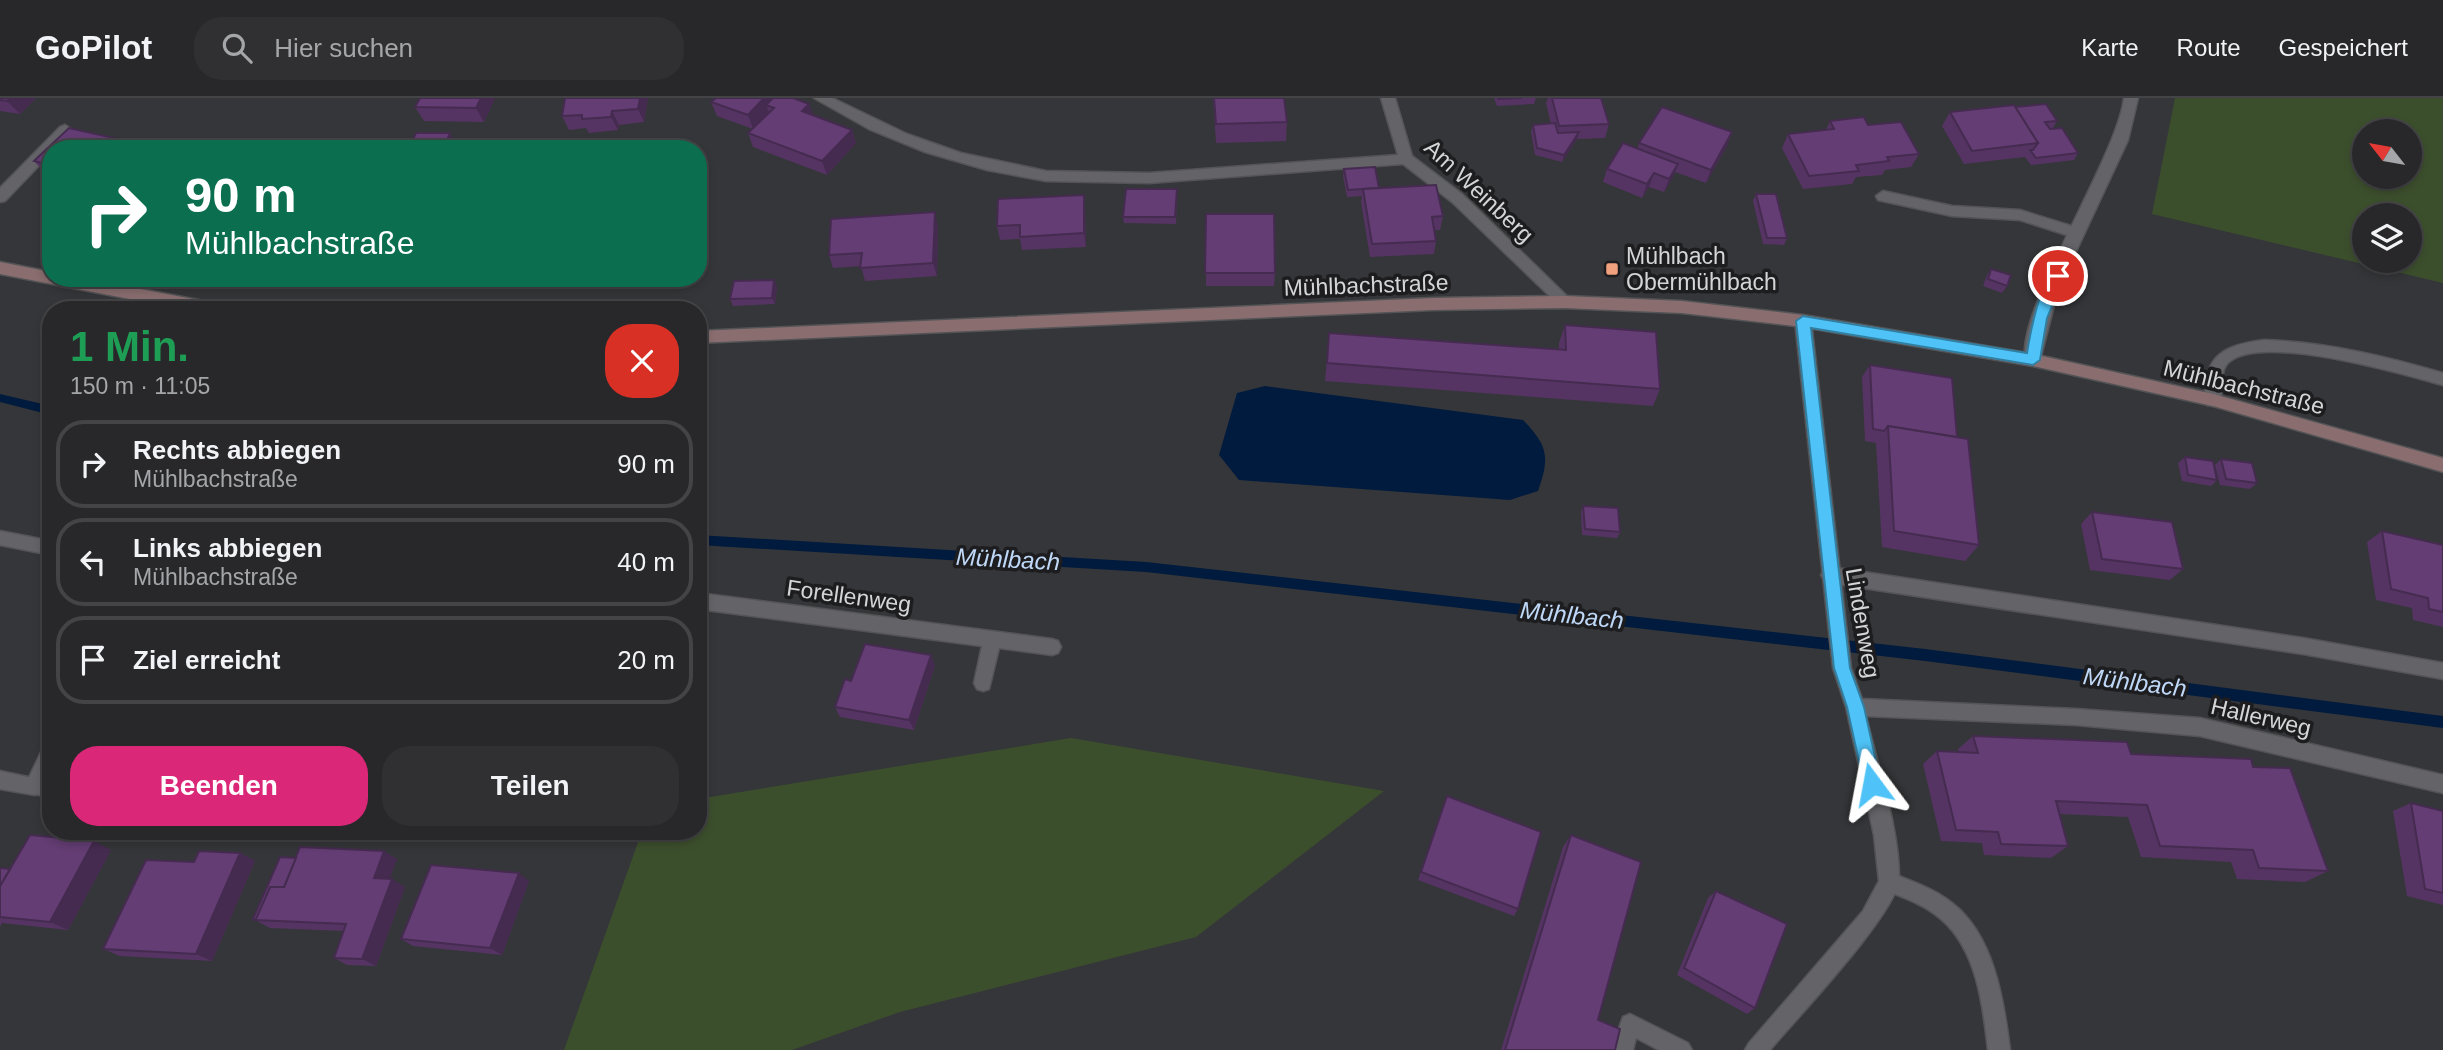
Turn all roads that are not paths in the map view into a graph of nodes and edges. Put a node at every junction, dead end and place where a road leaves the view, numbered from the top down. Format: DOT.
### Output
graph roads {
  1 [pos="821,98"];
  2 [pos="2131,98"];
  3 [pos="1391,100"];
  4 [pos="65,130"];
  5 [pos="55,140"];
  6 [pos="42,154"];
  7 [pos="1406,159"];
  8 [pos="1883,196"];
  9 [pos="0,197"];
  10 [pos="2076,233"];
  11 [pos="0,268"];
  12 [pos="42,276"];
  13 [pos="99,287"];
  14 [pos="172,301"];
  15 [pos="1565,302"];
  16 [pos="1803,321"];
  17 [pos="707,337"];
  18 [pos="2033,360"];
  19 [pos="2443,379"];
  20 [pos="2213,400"];
  21 [pos="2443,465"];
  22 [pos="0,538"];
  23 [pos="42,546"];
  24 [pos="1830,575"];
  25 [pos="707,602"];
  26 [pos="992,640"];
  27 [pos="1052,647"];
  28 [pos="2443,671"];
  29 [pos="983,683"];
  30 [pos="1855,707"];
  31 [pos="0,780"];
  32 [pos="2443,784"];
  33 [pos="42,787"];
  34 [pos="1889,883"];
  35 [pos="1622,1050"];
  36 [pos="1681,1050"];
  37 [pos="1756,1050"];
  38 [pos="1999,1050"];
  1 -- 7 [label="street"];
  2 -- 10 [label="street"];
  3 -- 7 [label="street, Am Weinberg"];
  4 -- 5 [label="street"];
  6 -- 9 [label="street"];
  7 -- 15 [label="street, Am Weinberg"];
  8 -- 10 [label="street"];
  10 -- 18 [label="street"];
  11 -- 12 [label="street"];
  13 -- 14 [label="street"];
  15 -- 16 [label="street, Mühlbachstraße"];
  15 -- 17 [label="street, Mühlbachstraße"];
  16 -- 18 [label="street, Mühlbachstraße"];
  16 -- 24 [label="street, Lindenweg"];
  18 -- 20 [label="street, Mühlbachstraße"];
  19 -- 20 [label="street"];
  20 -- 21 [label="street, Mühlbachstraße"];
  22 -- 23 [label="street"];
  24 -- 28 [label="street"];
  24 -- 30 [label="street, Lindenweg"];
  25 -- 26 [label="street, Forellenweg"];
  26 -- 27 [label="street, Forellenweg"];
  26 -- 29 [label="street"];
  30 -- 32 [label="street, Hallerweg"];
  30 -- 34 [label="street, Lindenweg"];
  31 -- 33 [label="street"];
  34 -- 37 [label="street"];
  34 -- 38 [label="street"];
  35 -- 36 [label="street"];
}
